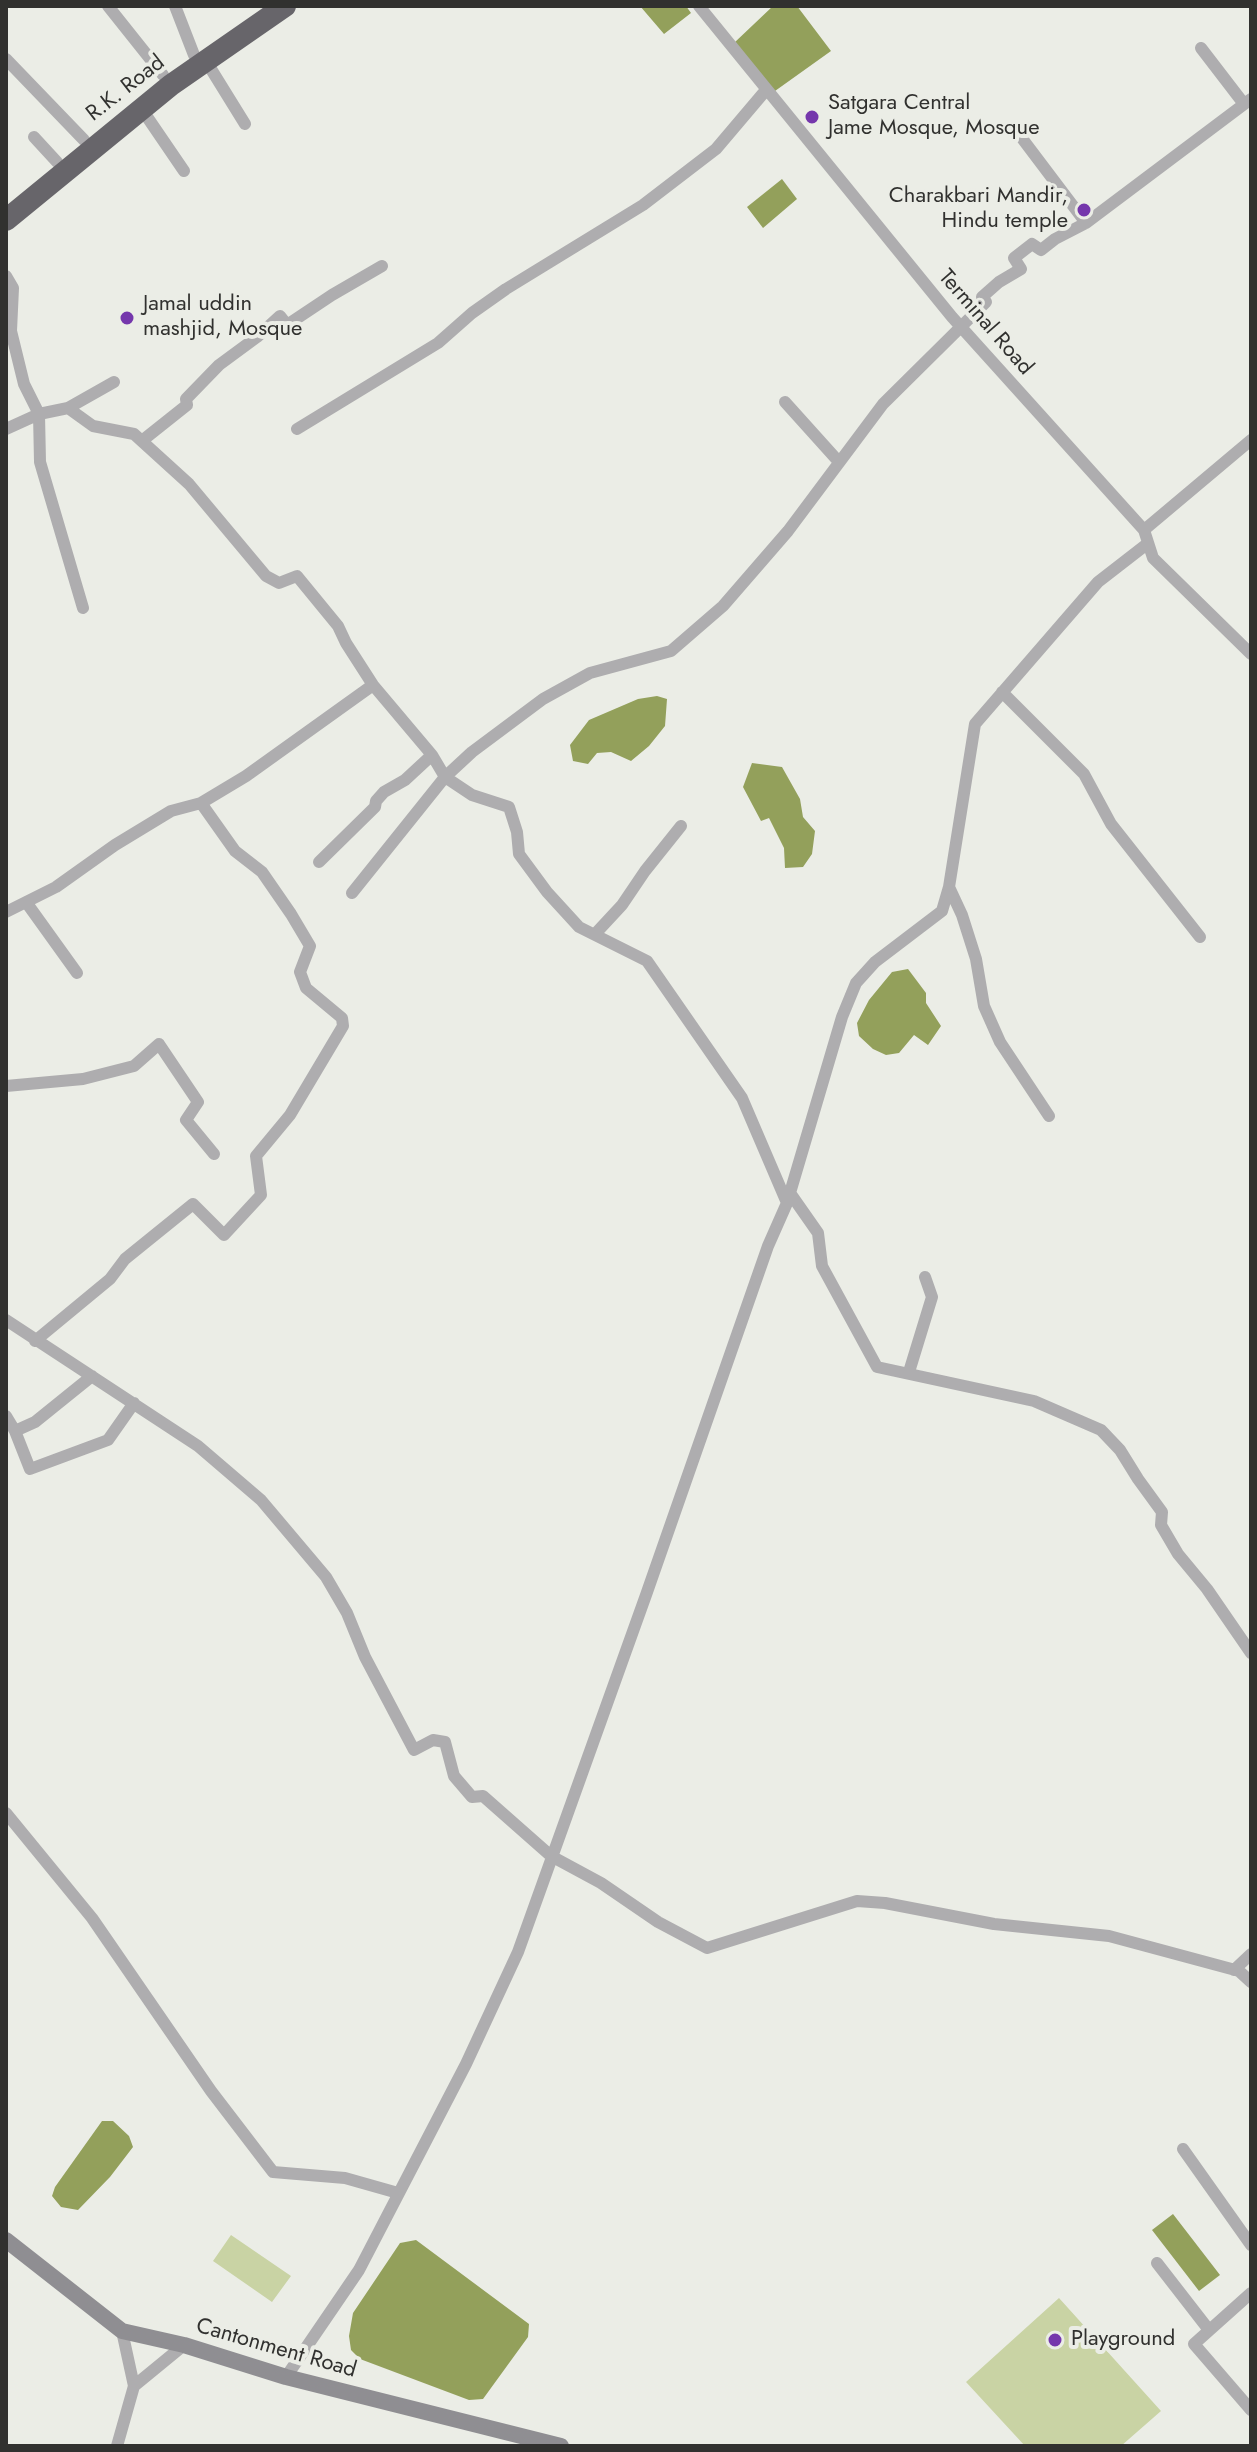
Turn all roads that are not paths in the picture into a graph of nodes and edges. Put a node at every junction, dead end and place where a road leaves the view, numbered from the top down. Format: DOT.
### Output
graph roads {
  1 [pos="108,6"];
  2 [pos="175,6"];
  3 [pos="264,6"];
  4 [pos="285,6"];
  5 [pos="699,6"];
  6 [pos="1201,48"];
  7 [pos="200,58"];
  8 [pos="6,59"];
  9 [pos="163,75"];
  10 [pos="766,90"];
  11 [pos="1248,101"];
  12 [pos="141,108"];
  13 [pos="245,124"];
  14 [pos="1015,129"];
  15 [pos="34,137"];
  16 [pos="84,140"];
  17 [pos="57,162"];
  18 [pos="184,171"];
  19 [pos="6,205"];
  20 [pos="6,220"];
  21 [pos="1086,223"];
  22 [pos="382,266"];
  23 [pos="6,276"];
  24 [pos="960,327"];
  25 [pos="114,382"];
  26 [pos="785,402"];
  27 [pos="68,408"];
  28 [pos="39,414"];
  29 [pos="6,429"];
  30 [pos="297,429"];
  31 [pos="143,440"];
  32 [pos="1251,440"];
  33 [pos="839,462"];
  34 [pos="1144,530"];
  35 [pos="1147,544"];
  36 [pos="83,608"];
  37 [pos="1251,654"];
  38 [pos="373,685"];
  39 [pos="1002,692"];
  40 [pos="432,755"];
  41 [pos="445,777"];
  42 [pos="201,803"];
  43 [pos="681,826"];
  44 [pos="319,862"];
  45 [pos="949,887"];
  46 [pos="352,893"];
  47 [pos="26,902"];
  48 [pos="6,912"];
  49 [pos="596,933"];
  50 [pos="1200,937"];
  51 [pos="77,973"];
  52 [pos="6,1086"];
  53 [pos="1049,1116"];
  54 [pos="214,1154"];
  55 [pos="789,1198"];
  56 [pos="925,1277"];
  57 [pos="6,1320"];
  58 [pos="35,1341"];
  59 [pos="909,1372"];
  60 [pos="92,1376"];
  61 [pos="134,1403"];
  62 [pos="6,1416"];
  63 [pos="15,1431"];
  64 [pos="1251,1653"];
  65 [pos="6,1813"];
  66 [pos="551,1856"];
  67 [pos="1251,1954"];
  68 [pos="1234,1970"];
  69 [pos="1251,1982"];
  70 [pos="1183,2149"];
  71 [pos="398,2193"];
  72 [pos="6,2240"];
  73 [pos="1251,2245"];
  74 [pos="1157,2263"];
  75 [pos="1251,2293"];
  76 [pos="1209,2330"];
  77 [pos="122,2331"];
  78 [pos="184,2345"];
  79 [pos="286,2377"];
  80 [pos="134,2386"];
  81 [pos="1246,2394"];
  82 [pos="1251,2410"];
  83 [pos="535,2442"];
  84 [pos="117,2446"];
  85 [pos="561,2446"];
  1 -- 9 [label="street"];
  2 -- 7 [label="street"];
  3 -- 7 [label="highway, R.K. Road"];
  4 -- 7 [label="highway, R.K. Road"];
  5 -- 10 [label="street, Terminal Road"];
  6 -- 11 [label="street"];
  7 -- 9 [label="highway, R.K. Road"];
  7 -- 12 [label="highway, R.K. Road"];
  7 -- 13 [label="street"];
  8 -- 16 [label="street"];
  9 -- 16 [label="highway, R.K. Road"];
  10 -- 24 [label="street, Terminal Road"];
  10 -- 30 [label="street"];
  11 -- 21 [label="street"];
  12 -- 18 [label="street"];
  12 -- 20 [label="highway, R.K. Road"];
  14 -- 21 [label="street"];
  15 -- 17 [label="street"];
  16 -- 17 [label="highway, R.K. Road"];
  17 -- 19 [label="highway, R.K. Road"];
  21 -- 24 [label="street"];
  22 -- 31 [label="street"];
  23 -- 28 [label="street"];
  24 -- 33 [label="street"];
  24 -- 34 [label="street, Terminal Road"];
  25 -- 27 [label="street"];
  26 -- 33 [label="street"];
  27 -- 28 [label="street"];
  27 -- 31 [label="street"];
  28 -- 29 [label="street"];
  28 -- 36 [label="street"];
  31 -- 38 [label="street"];
  32 -- 34 [label="street"];
  33 -- 41 [label="street"];
  34 -- 35 [label="street"];
  35 -- 37 [label="street"];
  35 -- 39 [label="street"];
  38 -- 40 [label="street"];
  38 -- 42 [label="street"];
  39 -- 45 [label="street"];
  39 -- 50 [label="street"];
  40 -- 41 [label="street"];
  40 -- 44 [label="street"];
  41 -- 46 [label="street"];
  41 -- 49 [label="street"];
  42 -- 47 [label="street"];
  42 -- 58 [label="street"];
  43 -- 49 [label="street"];
  45 -- 53 [label="street"];
  45 -- 55 [label="street"];
  47 -- 48 [label="street"];
  47 -- 51 [label="street"];
  49 -- 55 [label="street"];
  52 -- 54 [label="street"];
  55 -- 59 [label="street"];
  55 -- 66 [label="street"];
  56 -- 59 [label="street"];
  57 -- 58 [label="street"];
  58 -- 60 [label="street"];
  59 -- 64 [label="street"];
  60 -- 61 [label="street"];
  60 -- 63 [label="street"];
  61 -- 63 [label="street"];
  61 -- 66 [label="street"];
  62 -- 63 [label="street"];
  65 -- 71 [label="street"];
  66 -- 68 [label="street"];
  66 -- 71 [label="street"];
  67 -- 68 [label="street"];
  68 -- 69 [label="street"];
  70 -- 73 [label="street"];
  71 -- 79 [label="street"];
  72 -- 77 [label="street, Cantonment Road"];
  74 -- 76 [label="street"];
  75 -- 76 [label="street"];
  76 -- 81 [label="street"];
  77 -- 78 [label="street, Cantonment Road"];
  77 -- 80 [label="street"];
  78 -- 79 [label="street, Cantonment Road"];
  78 -- 80 [label="street"];
  79 -- 83 [label="street, Cantonment Road"];
  80 -- 84 [label="street"];
  81 -- 82 [label="street"];
  83 -- 85 [label="street, Cantonment Road"];
}
